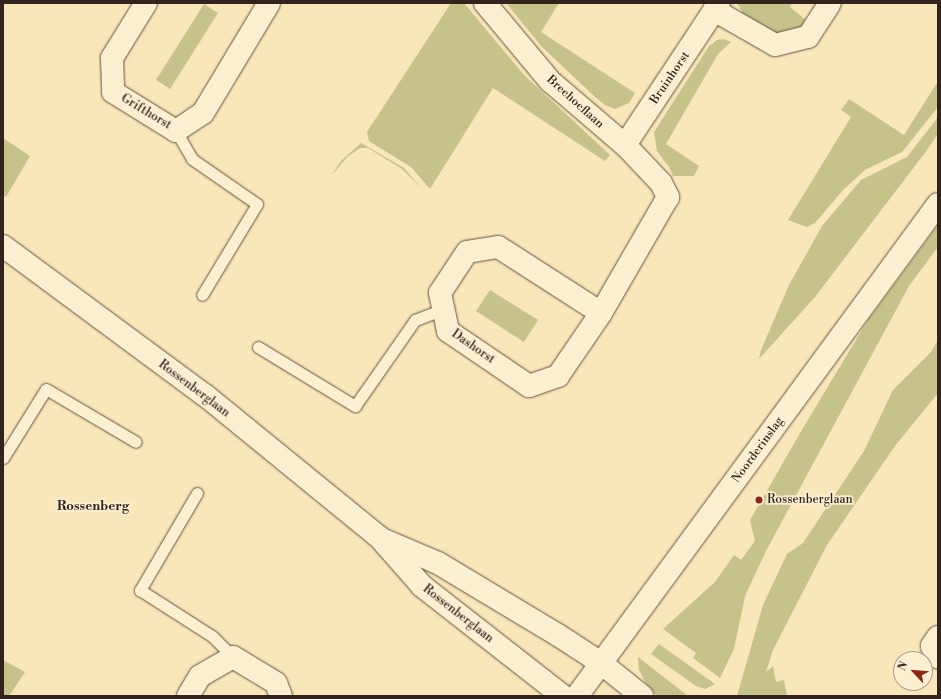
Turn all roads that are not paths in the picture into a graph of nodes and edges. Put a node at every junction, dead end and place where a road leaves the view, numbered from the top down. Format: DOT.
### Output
graph roads {
  1 [pos="146,3"];
  2 [pos="485,3"];
  3 [pos="830,3"];
  4 [pos="261,6"];
  5 [pos="717,7"];
  6 [pos="176,131"];
  7 [pos="625,145"];
  8 [pos="668,197"];
  9 [pos="938,204"];
  10 [pos="3,246"];
  11 [pos="202,295"];
  12 [pos="443,309"];
  13 [pos="601,314"];
  14 [pos="258,347"];
  15 [pos="136,442"];
  16 [pos="3,458"];
  17 [pos="198,493"];
  18 [pos="379,538"];
  19 [pos="938,637"];
  20 [pos="233,657"];
  21 [pos="938,657"];
  22 [pos="601,663"];
  23 [pos="188,696"];
  24 [pos="281,696"];
  25 [pos="563,696"];
  26 [pos="577,696"];
  27 [pos="642,696"];
  1 -- 6 [label="street, Grifthorst"];
  2 -- 7 [label="street, Breehoeflaan"];
  3 -- 5 [label="street, Bruinhorst"];
  4 -- 6 [label="street, Grifthorst"];
  5 -- 7 [label="street, Bruinhorst"];
  6 -- 11 [label="lane"];
  7 -- 8 [label="street, Breehoeflaan"];
  8 -- 13 [label="street, Dashorst"];
  9 -- 22 [label="street, Noorderinslag"];
  10 -- 18 [label="street, Rossenberglaan"];
  12 -- 13 [label="street, Dashorst"];
  12 -- 13 [label="street, Dashorst"];
  12 -- 14 [label="lane"];
  15 -- 16 [label="lane"];
  17 -- 20 [label="lane"];
  18 -- 22 [label="street, Rossenberglaan"];
  18 -- 25 [label="street, Rossenberglaan"];
  19 -- 21 [label="street"];
  20 -- 23 [label="street"];
  20 -- 24 [label="street"];
  22 -- 26 [label="street, Noorderinslag"];
  22 -- 27 [label="street, Rossenberglaan"];
}
